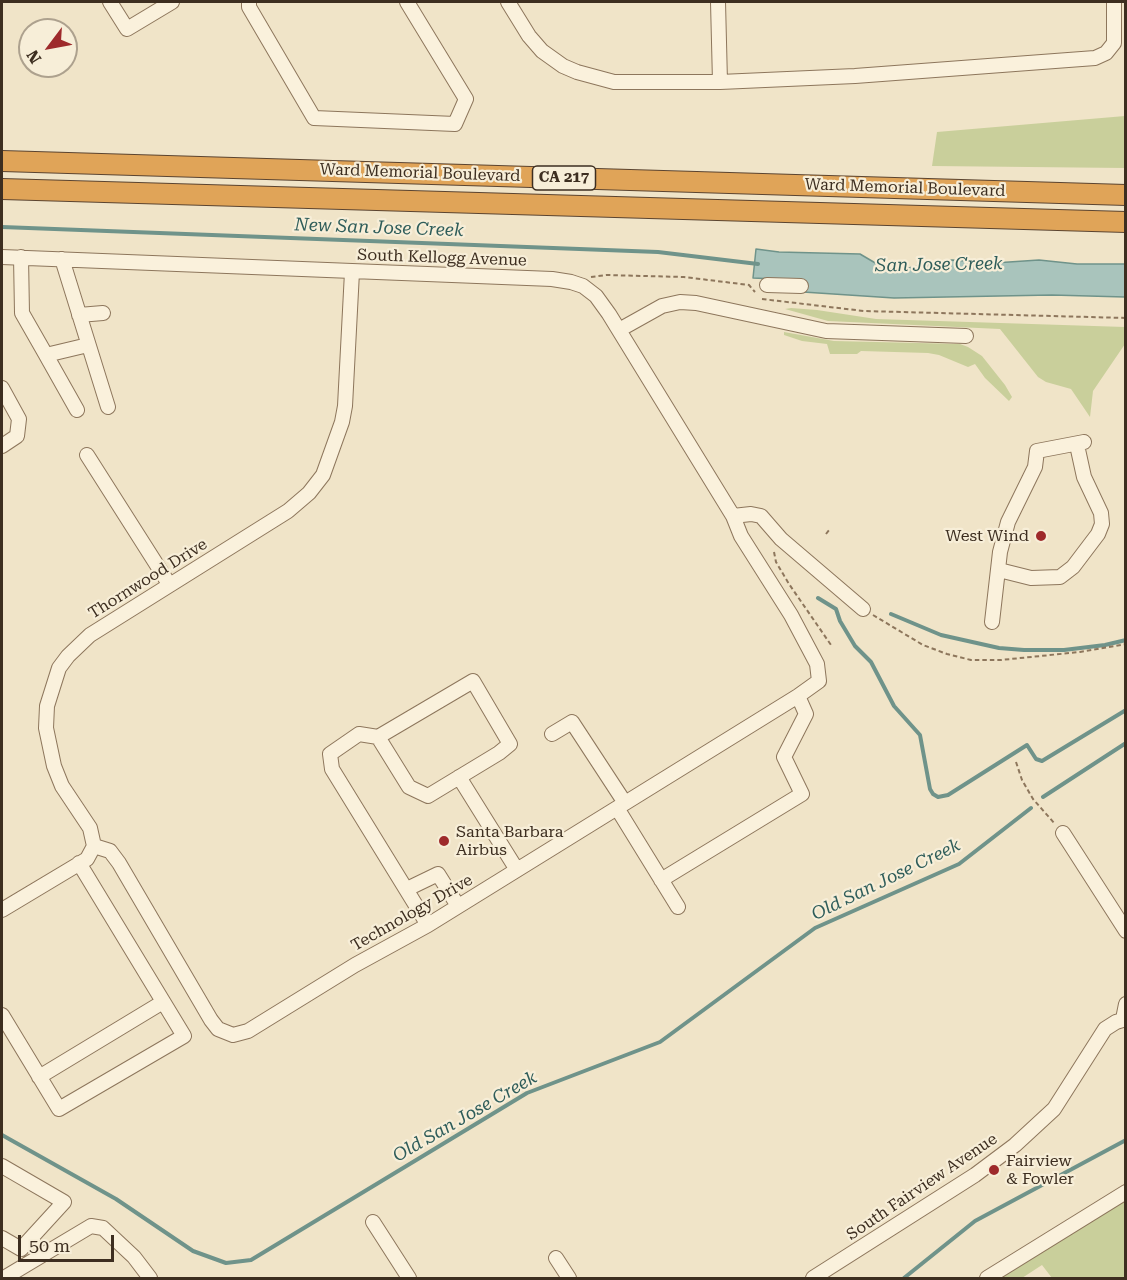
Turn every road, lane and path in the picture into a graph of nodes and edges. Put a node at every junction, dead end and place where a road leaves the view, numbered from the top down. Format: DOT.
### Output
graph roads {
  1 [pos="110,2"];
  2 [pos="172,2"];
  3 [pos="249,2"];
  4 [pos="407,2"];
  5 [pos="508,2"];
  6 [pos="718,2"];
  7 [pos="1114,2"];
  8 [pos="720,82"];
  9 [pos="2,161"];
  10 [pos="2,189"];
  11 [pos="1125,195"];
  12 [pos="1125,222"];
  13 [pos="2,257"];
  14 [pos="21,257"];
  15 [pos="62,259"];
  16 [pos="352,272"];
  17 [pos="766,285"];
  18 [pos="583,286"];
  19 [pos="801,286"];
  20 [pos="762,299"];
  21 [pos="103,313"];
  22 [pos="79,315"];
  23 [pos="763,318"];
  24 [pos="1125,318"];
  25 [pos="620,330"];
  26 [pos="966,336"];
  27 [pos="88,345"];
  28 [pos="46,355"];
  29 [pos="2,388"];
  30 [pos="108,407"];
  31 [pos="77,410"];
  32 [pos="2,446"];
  33 [pos="87,455"];
  34 [pos="733,516"];
  35 [pos="830,528"];
  36 [pos="826,534"];
  37 [pos="781,539"];
  38 [pos="999,570"];
  39 [pos="168,584"];
  40 [pos="863,609"];
  41 [pos="992,622"];
  42 [pos="1125,644"];
  43 [pos="831,645"];
  44 [pos="798,696"];
  45 [pos="552,734"];
  46 [pos="378,737"];
  47 [pos="1016,762"];
  48 [pos="459,777"];
  49 [pos="621,806"];
  50 [pos="1063,833"];
  51 [pos="94,846"];
  52 [pos="79,863"];
  53 [pos="517,870"];
  54 [pos="661,880"];
  55 [pos="406,889"];
  56 [pos="458,906"];
  57 [pos="678,907"];
  58 [pos="2,910"];
  59 [pos="428,925"];
  60 [pos="1125,931"];
  61 [pos="163,1002"];
  62 [pos="1125,1004"];
  63 [pos="2,1015"];
  64 [pos="1124,1019"];
  65 [pos="39,1077"];
  66 [pos="2,1166"];
  67 [pos="1125,1192"];
  68 [pos="373,1222"];
  69 [pos="2,1238"];
  70 [pos="556,1258"];
  71 [pos="4,1278"];
  72 [pos="150,1278"];
  73 [pos="409,1278"];
  74 [pos="569,1278"];
  75 [pos="813,1278"];
  76 [pos="987,1278"];
  1 -- 2 [label="street"];
  3 -- 4 [label="street"];
  5 -- 8 [label="street"];
  6 -- 8 [label="street"];
  7 -- 8 [label="street"];
  9 -- 11 [label="highway, Ward Memorial Boulevard / CA 217"];
  10 -- 12 [label="highway, Ward Memorial Boulevard / CA 217"];
  13 -- 14 [label="street, South Kellogg Avenue"];
  14 -- 15 [label="street, South Kellogg Avenue"];
  14 -- 28 [label="street"];
  15 -- 16 [label="street, South Kellogg Avenue"];
  15 -- 22 [label="street"];
  16 -- 18 [label="street, South Kellogg Avenue"];
  16 -- 39 [label="street, Thornwood Drive"];
  17 -- 19 [label="street"];
  18 -- 20 [label="path"];
  18 -- 25 [label="street"];
  20 -- 23 [label="path"];
  20 -- 24 [label="path"];
  21 -- 22 [label="street"];
  22 -- 27 [label="street"];
  23 -- 25 [label="street"];
  23 -- 26 [label="street"];
  25 -- 34 [label="street"];
  27 -- 28 [label="street"];
  27 -- 30 [label="street"];
  28 -- 31 [label="street"];
  29 -- 32 [label="street"];
  33 -- 39 [label="street"];
  34 -- 37 [label="street"];
  34 -- 44 [label="street, Technology Drive"];
  35 -- 36 [label="path"];
  37 -- 40 [label="street"];
  37 -- 43 [label="path"];
  38 -- 38 [label="street"];
  38 -- 41 [label="street"];
  39 -- 51 [label="street, Thornwood Drive"];
  40 -- 42 [label="path"];
  44 -- 49 [label="street, Technology Drive"];
  44 -- 54 [label="street"];
  45 -- 49 [label="street"];
  46 -- 48 [label="street"];
  46 -- 48 [label="street"];
  46 -- 55 [label="street"];
  47 -- 50 [label="path"];
  48 -- 53 [label="street"];
  49 -- 53 [label="street, Technology Drive"];
  49 -- 54 [label="street"];
  50 -- 60 [label="street"];
  51 -- 52 [label="street"];
  51 -- 59 [label="street, Technology Drive"];
  52 -- 58 [label="street"];
  52 -- 61 [label="street"];
  53 -- 56 [label="street, Technology Drive"];
  54 -- 57 [label="street"];
  55 -- 56 [label="street"];
  55 -- 59 [label="street"];
  56 -- 59 [label="street, Technology Drive"];
  61 -- 65 [label="street"];
  61 -- 65 [label="street"];
  62 -- 64 [label="street, South Fairview Avenue"];
  63 -- 65 [label="street"];
  64 -- 75 [label="street, South Fairview Avenue"];
  66 -- 69 [label="street"];
  67 -- 76 [label="street"];
  68 -- 73 [label="street"];
  70 -- 74 [label="street"];
  71 -- 72 [label="street"];
}
